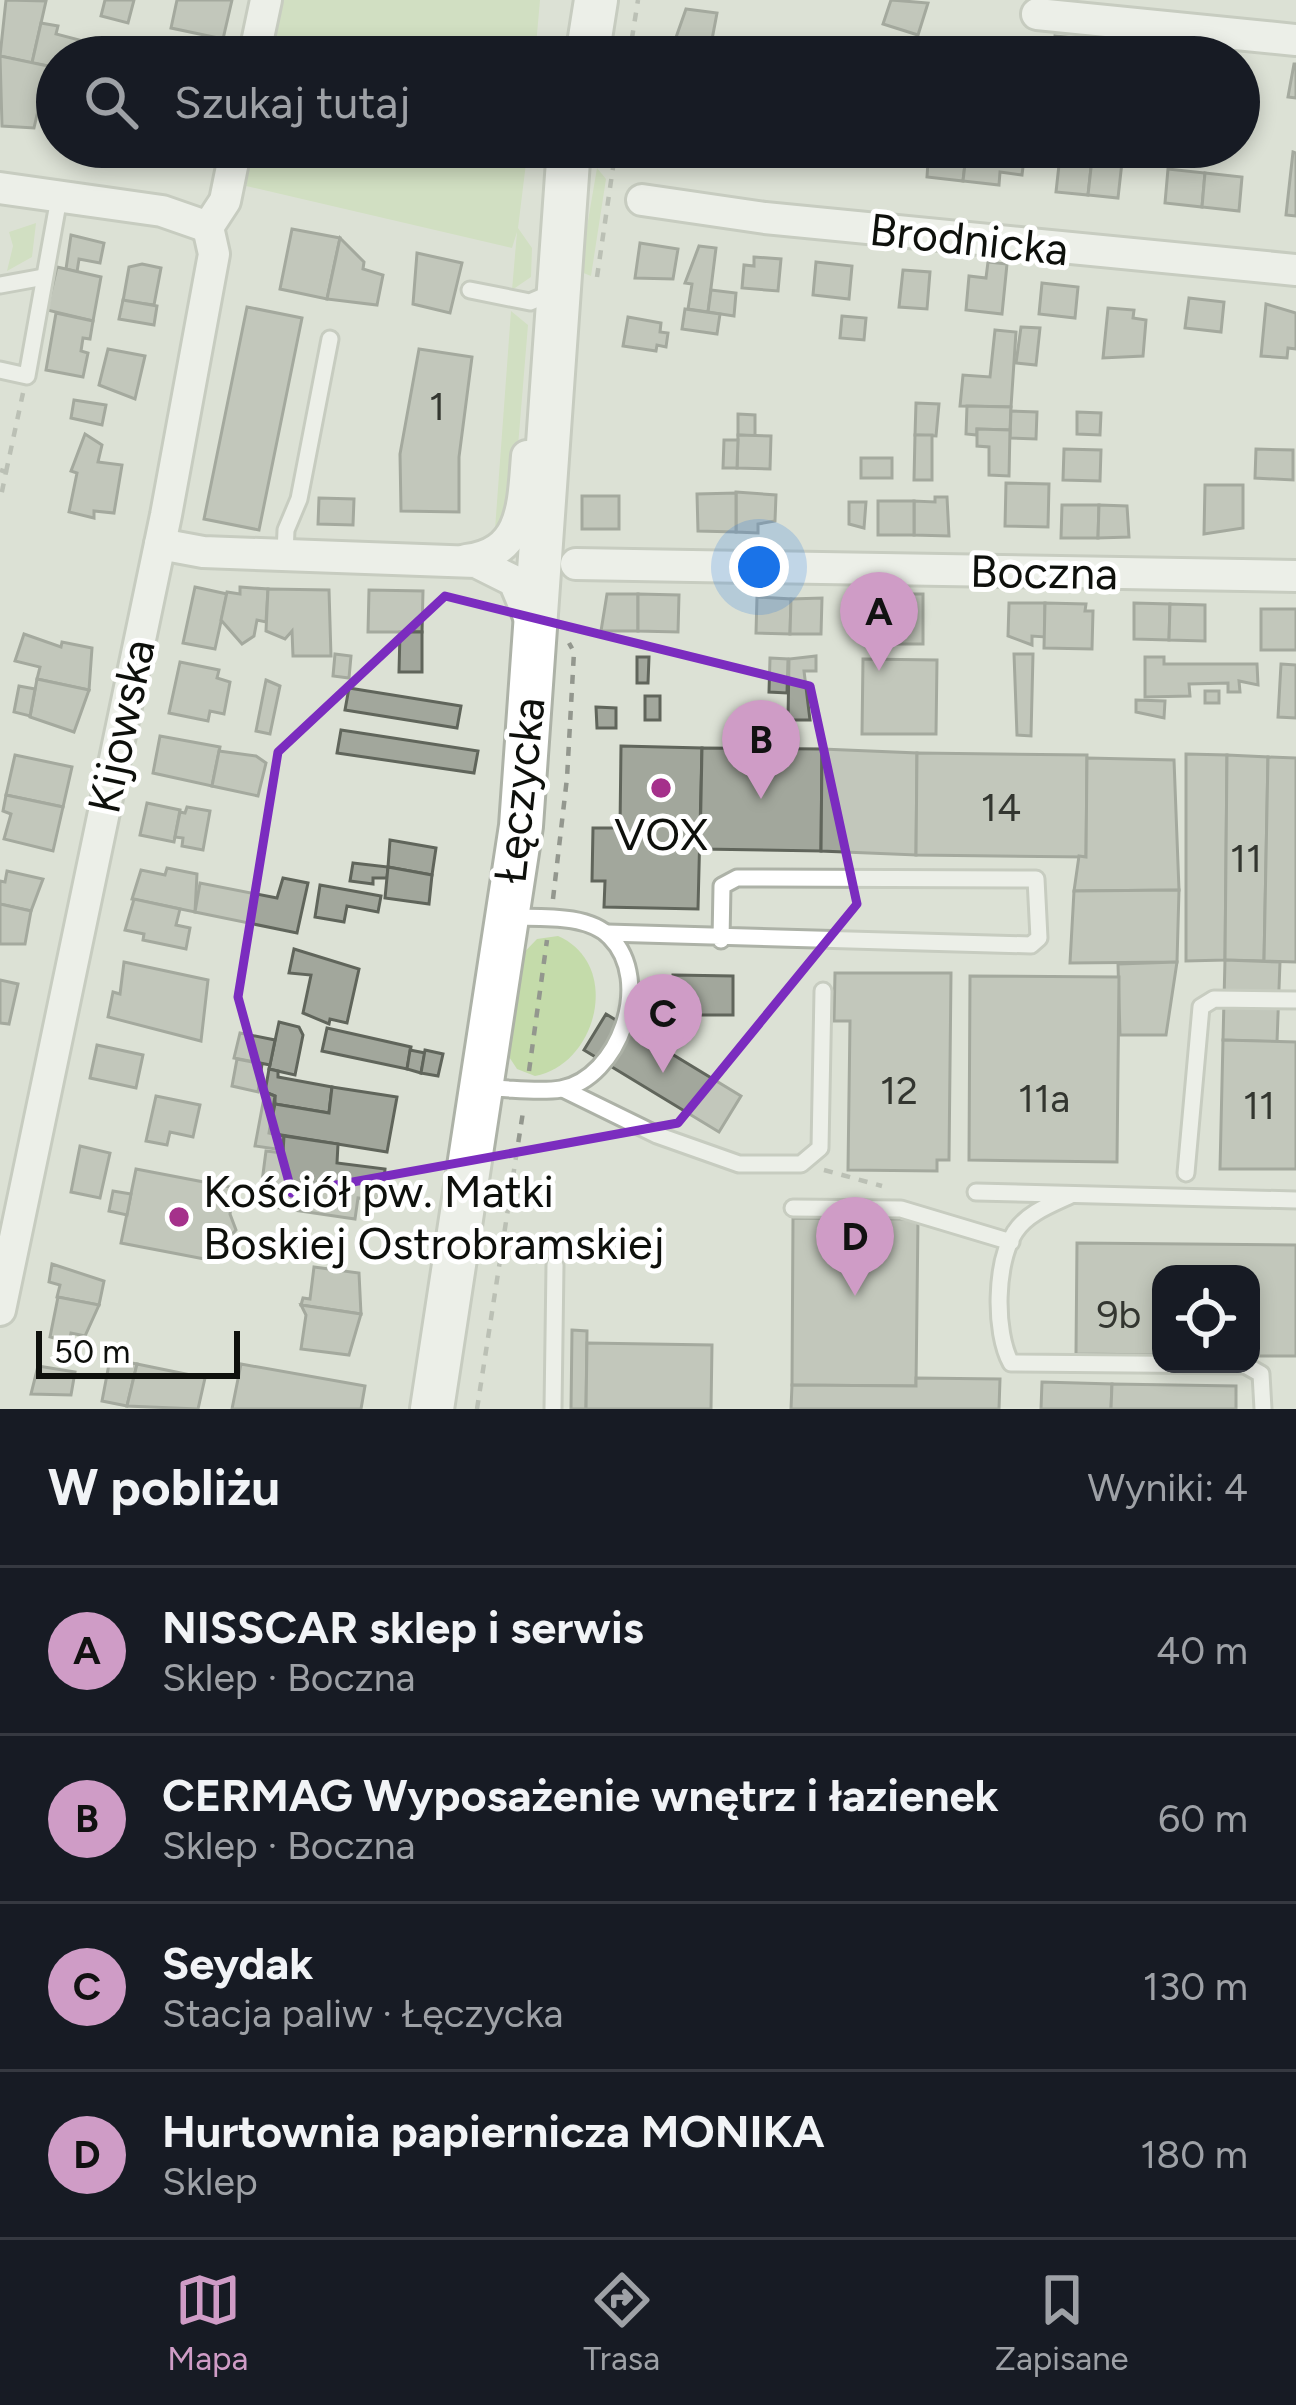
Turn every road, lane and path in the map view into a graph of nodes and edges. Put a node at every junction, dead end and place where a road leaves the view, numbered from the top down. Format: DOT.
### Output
graph roads {
  1 [pos="266,0"];
  2 [pos="576,0"];
  3 [pos="596,0"];
  4 [pos="638,0"];
  5 [pos="1037,14"];
  6 [pos="258,36"];
  7 [pos="574,36"];
  8 [pos="590,36"];
  9 [pos="632,36"];
  10 [pos="1256,36"];
  11 [pos="1260,36"];
  12 [pos="1296,40"];
  13 [pos="232,168"];
  14 [pos="568,168"];
  15 [pos="0,188"];
  16 [pos="59,198"];
  17 [pos="642,200"];
  18 [pos="208,227"];
  19 [pos="1296,270"];
  20 [pos="44,278"];
  21 [pos="0,285"];
  22 [pos="470,290"];
  23 [pos="559,290"];
  24 [pos="330,339"];
  25 [pos="0,370"];
  26 [pos="27,376"];
  27 [pos="3,471"];
  28 [pos="0,501"];
  29 [pos="160,544"];
  30 [pos="285,554"];
  31 [pos="558,555"];
  32 [pos="466,560"];
  33 [pos="501,571"];
  34 [pos="1296,576"];
  35 [pos="533,638"];
  36 [pos="506,916"];
  37 [pos="608,933"];
  38 [pos="721,940"];
  39 [pos="823,991"];
  40 [pos="1296,1000"];
  41 [pos="483,1088"];
  42 [pos="563,1089"];
  43 [pos="1186,1173"];
  44 [pos="976,1192"];
  45 [pos="1071,1195"];
  46 [pos="1296,1200"];
  47 [pos="793,1208"];
  48 [pos="1011,1242"];
  49 [pos="555,1265"];
  50 [pos="0,1310"];
  51 [pos="432,1409"];
  52 [pos="553,1409"];
  53 [pos="1263,1409"];
  1 -- 6 [label="street"];
  2 -- 7 [label="street"];
  3 -- 8 [label="street"];
  4 -- 9 [label="path"];
  5 -- 10 [label="street"];
  11 -- 12 [label="street"];
  13 -- 18 [label="street, Kijowska"];
  14 -- 23 [label="street, Łęczycka"];
  15 -- 16 [label="street"];
  16 -- 18 [label="street"];
  16 -- 20 [label="lane"];
  17 -- 19 [label="street, Brodnicka"];
  18 -- 29 [label="street, Kijowska"];
  20 -- 21 [label="lane"];
  20 -- 26 [label="lane"];
  22 -- 23 [label="lane"];
  23 -- 31 [label="street, Łęczycka"];
  23 -- 32 [label="street"];
  24 -- 30 [label="lane"];
  25 -- 26 [label="lane"];
  26 -- 27 [label="path"];
  27 -- 28 [label="path"];
  29 -- 30 [label="street"];
  29 -- 50 [label="street, Kijowska"];
  30 -- 32 [label="street"];
  31 -- 33 [label="street"];
  31 -- 34 [label="street, Boczna"];
  31 -- 35 [label="street, Łęczycka"];
  32 -- 33 [label="street"];
  33 -- 35 [label="street"];
  35 -- 36 [label="street, Łęczycka"];
  36 -- 37 [label="lane"];
  36 -- 41 [label="street, Łęczycka"];
  37 -- 38 [label="lane"];
  37 -- 42 [label="lane"];
  38 -- 38 [label="lane"];
  39 -- 42 [label="lane"];
  40 -- 43 [label="lane"];
  41 -- 42 [label="lane"];
  41 -- 51 [label="street, Łęczycka"];
  44 -- 45 [label="lane"];
  45 -- 46 [label="lane"];
  45 -- 48 [label="lane"];
  47 -- 48 [label="lane"];
  48 -- 53 [label="lane"];
  49 -- 52 [label="lane"];
}
